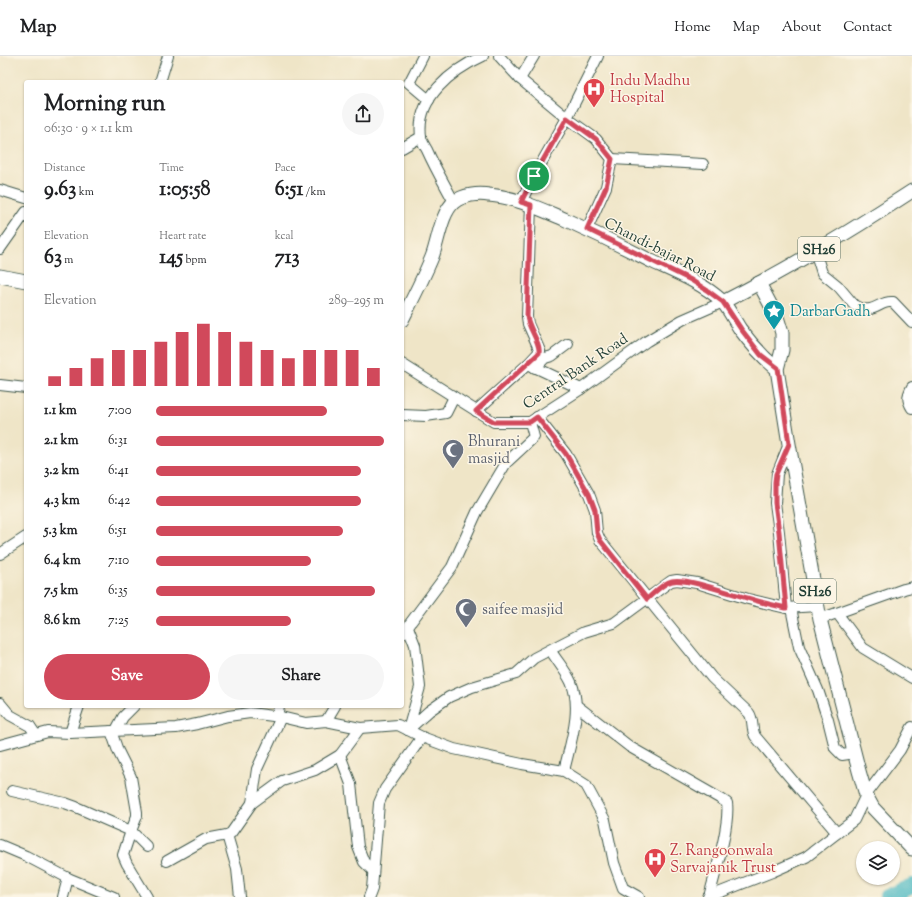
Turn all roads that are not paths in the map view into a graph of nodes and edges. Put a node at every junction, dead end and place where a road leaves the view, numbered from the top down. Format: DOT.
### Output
graph roads {
  1 [pos="168,56"];
  2 [pos="423,56"];
  3 [pos="482,56"];
  4 [pos="499,56"];
  5 [pos="534,56"];
  6 [pos="598,56"];
  7 [pos="520,79"];
  8 [pos="161,80"];
  9 [pos="429,100"];
  10 [pos="567,118"];
  11 [pos="421,137"];
  12 [pos="404,147"];
  13 [pos="612,159"];
  14 [pos="703,164"];
  15 [pos="0,190"];
  16 [pos="912,191"];
  17 [pos="24,197"];
  18 [pos="454,202"];
  19 [pos="526,203"];
  20 [pos="24,215"];
  21 [pos="587,229"];
  22 [pos="0,249"];
  23 [pos="815,251"];
  24 [pos="0,276"];
  25 [pos="24,280"];
  26 [pos="759,283"];
  27 [pos="723,302"];
  28 [pos="404,316"];
  29 [pos="912,322"];
  30 [pos="568,344"];
  31 [pos="404,365"];
  32 [pos="531,366"];
  33 [pos="778,368"];
  34 [pos="0,385"];
  35 [pos="912,387"];
  36 [pos="24,388"];
  37 [pos="581,389"];
  38 [pos="454,397"];
  39 [pos="912,408"];
  40 [pos="476,411"];
  41 [pos="404,415"];
  42 [pos="534,420"];
  43 [pos="789,444"];
  44 [pos="24,538"];
  45 [pos="0,554"];
  46 [pos="912,587"];
  47 [pos="647,599"];
  48 [pos="818,606"];
  49 [pos="789,608"];
  50 [pos="837,613"];
  51 [pos="820,619"];
  52 [pos="405,630"];
  53 [pos="551,651"];
  54 [pos="912,678"];
  55 [pos="0,703"];
  56 [pos="576,705"];
  57 [pos="78,708"];
  58 [pos="132,708"];
  59 [pos="279,708"];
  60 [pos="334,708"];
  61 [pos="279,717"];
  62 [pos="326,721"];
  63 [pos="912,727"];
  64 [pos="360,728"];
  65 [pos="408,730"];
  66 [pos="114,731"];
  67 [pos="70,733"];
  68 [pos="36,735"];
  69 [pos="422,737"];
  70 [pos="0,745"];
  71 [pos="855,753"];
  72 [pos="340,755"];
  73 [pos="564,771"];
  74 [pos="12,791"];
  75 [pos="866,795"];
  76 [pos="252,803"];
  77 [pos="131,831"];
  78 [pos="837,833"];
  79 [pos="228,835"];
  80 [pos="0,845"];
  81 [pos="147,848"];
  82 [pos="912,849"];
  83 [pos="167,861"];
  84 [pos="373,871"];
  85 [pos="68,878"];
  86 [pos="623,893"];
  87 [pos="63,897"];
  88 [pos="114,897"];
  89 [pos="147,897"];
  90 [pos="240,897"];
  91 [pos="369,897"];
  92 [pos="639,897"];
  93 [pos="708,897"];
  1 -- 8 [label="street"];
  2 -- 9 [label="street"];
  3 -- 9 [label="street"];
  4 -- 7 [label="street"];
  5 -- 7 [label="street"];
  6 -- 10 [label="street"];
  7 -- 10 [label="street"];
  9 -- 11 [label="street"];
  10 -- 13 [label="street"];
  10 -- 19 [label="street"];
  11 -- 12 [label="street"];
  11 -- 18 [label="street"];
  13 -- 14 [label="street"];
  13 -- 21 [label="street"];
  15 -- 17 [label="street"];
  16 -- 23 [label="main road, SH26"];
  18 -- 19 [label="main road, Chandi-bajar Road"];
  18 -- 28 [label="main road"];
  19 -- 21 [label="main road, Chandi-bajar Road"];
  19 -- 32 [label="street"];
  20 -- 22 [label="street"];
  21 -- 27 [label="main road, Chandi-bajar Road"];
  23 -- 26 [label="main road, SH26"];
  23 -- 29 [label="street"];
  24 -- 25 [label="main road"];
  26 -- 27 [label="main road, SH26"];
  26 -- 33 [label="main road, SH26"];
  27 -- 33 [label="main road"];
  27 -- 37 [label="street, Central Bank Road"];
  30 -- 32 [label="street"];
  31 -- 38 [label="street, Central Bank Road"];
  32 -- 37 [label="street"];
  32 -- 40 [label="street"];
  33 -- 43 [label="main road, SH26"];
  34 -- 36 [label="street"];
  35 -- 39 [label="street"];
  37 -- 42 [label="street, Central Bank Road"];
  38 -- 40 [label="street, Central Bank Road"];
  38 -- 41 [label="street"];
  40 -- 42 [label="street, Central Bank Road"];
  42 -- 47 [label="street"];
  42 -- 52 [label="street"];
  43 -- 48 [label="main road, SH26"];
  43 -- 49 [label="street"];
  44 -- 45 [label="street"];
  46 -- 50 [label="street"];
  47 -- 49 [label="street"];
  47 -- 53 [label="street"];
  47 -- 78 [label="street"];
  48 -- 49 [label="street"];
  48 -- 51 [label="main road, SH26"];
  49 -- 71 [label="street"];
  50 -- 51 [label="street"];
  50 -- 54 [label="street"];
  51 -- 71 [label="main road, SH26"];
  52 -- 65 [label="street"];
  53 -- 56 [label="street"];
  53 -- 65 [label="street"];
  55 -- 68 [label="street"];
  56 -- 73 [label="street"];
  56 -- 93 [label="street"];
  57 -- 67 [label="street"];
  58 -- 66 [label="street"];
  59 -- 61 [label="street"];
  60 -- 62 [label="street"];
  61 -- 62 [label="street"];
  61 -- 66 [label="street"];
  61 -- 76 [label="street"];
  62 -- 64 [label="street"];
  63 -- 75 [label="street"];
  64 -- 65 [label="street"];
  64 -- 72 [label="street"];
  65 -- 69 [label="street"];
  66 -- 67 [label="street"];
  66 -- 77 [label="street"];
  67 -- 68 [label="street"];
  68 -- 70 [label="street"];
  69 -- 73 [label="street"];
  69 -- 84 [label="street"];
  71 -- 75 [label="main road, SH26"];
  72 -- 76 [label="street"];
  72 -- 84 [label="street"];
  73 -- 86 [label="street"];
  74 -- 77 [label="street"];
  75 -- 78 [label="street"];
  75 -- 82 [label="main road, SH26"];
  76 -- 79 [label="street"];
  77 -- 81 [label="street"];
  77 -- 89 [label="street"];
  78 -- 93 [label="street"];
  79 -- 83 [label="street"];
  79 -- 90 [label="street"];
  80 -- 85 [label="street"];
  84 -- 91 [label="street"];
  85 -- 87 [label="street"];
  85 -- 88 [label="street"];
  86 -- 92 [label="street"];
}
